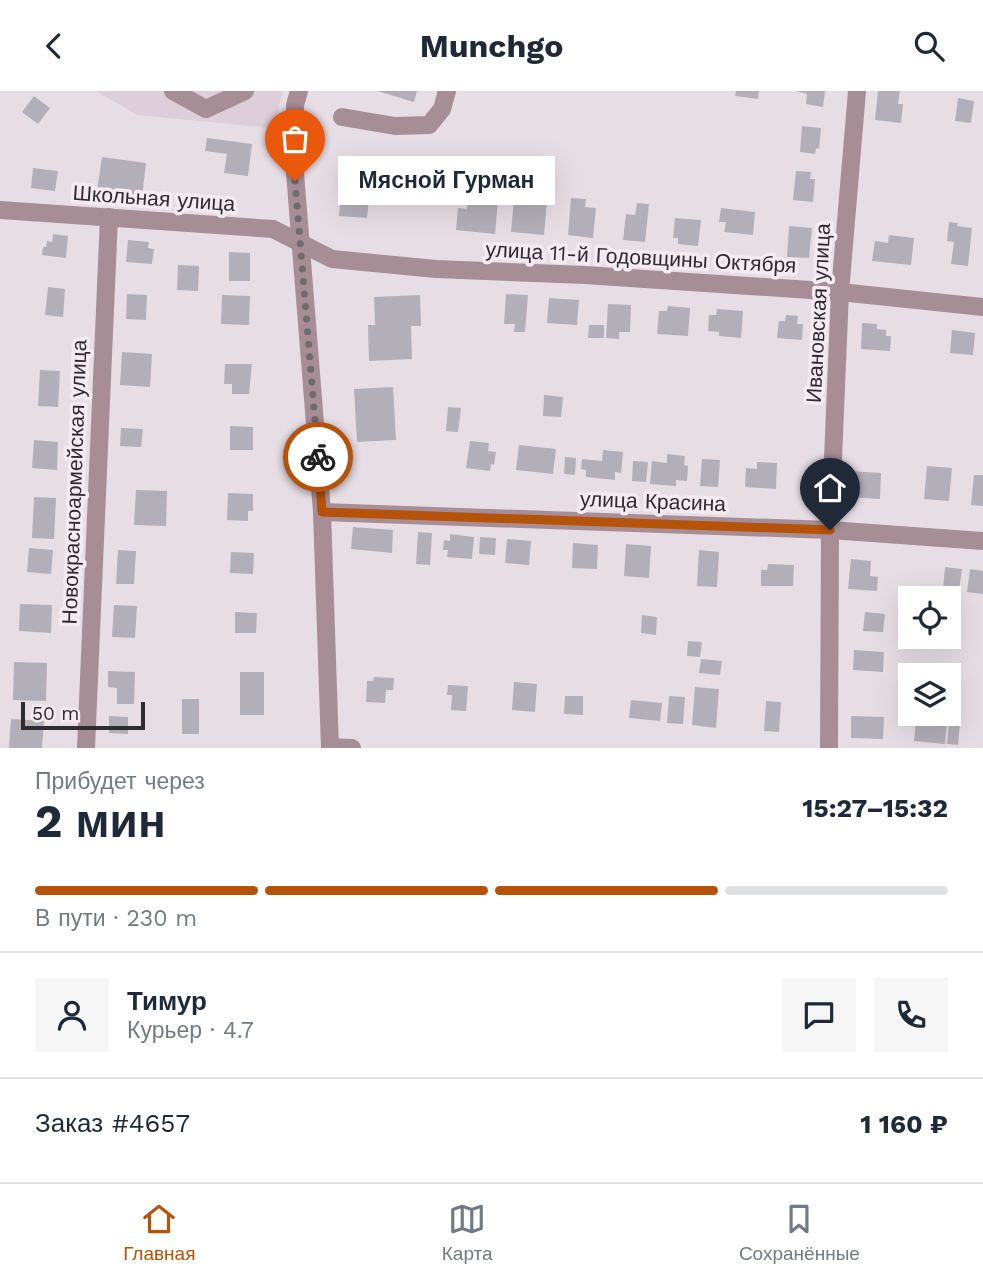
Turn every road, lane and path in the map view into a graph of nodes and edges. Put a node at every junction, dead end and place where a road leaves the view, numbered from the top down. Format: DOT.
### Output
graph roads {
  1 [pos="173,91"];
  2 [pos="245,91"];
  3 [pos="299,91"];
  4 [pos="447,91"];
  5 [pos="857,91"];
  6 [pos="342,117"];
  7 [pos="0,210"];
  8 [pos="108,217"];
  9 [pos="300,244"];
  10 [pos="840,292"];
  11 [pos="983,307"];
  12 [pos="322,512"];
  13 [pos="830,530"];
  14 [pos="983,541"];
  15 [pos="86,748"];
  16 [pos="330,748"];
  17 [pos="352,748"];
  18 [pos="829,748"];
  1 -- 2 [label="street"];
  3 -- 9 [label="street"];
  4 -- 6 [label="street"];
  5 -- 10 [label="street, Ивановская улица"];
  7 -- 8 [label="street, Школьная улица"];
  8 -- 9 [label="street, Школьная улица"];
  8 -- 15 [label="street, Новокрасноармейская улица"];
  9 -- 10 [label="street, улица 11-й Годовщины Октября"];
  9 -- 12 [label="street"];
  10 -- 11 [label="street, улица 11-й Годовщины Октября"];
  10 -- 13 [label="street, Ивановская улица"];
  12 -- 13 [label="street, улица Красина"];
  12 -- 16 [label="street"];
  13 -- 14 [label="street, улица Красина"];
  13 -- 18 [label="street, Ивановская улица"];
  16 -- 17 [label="street"];
}
